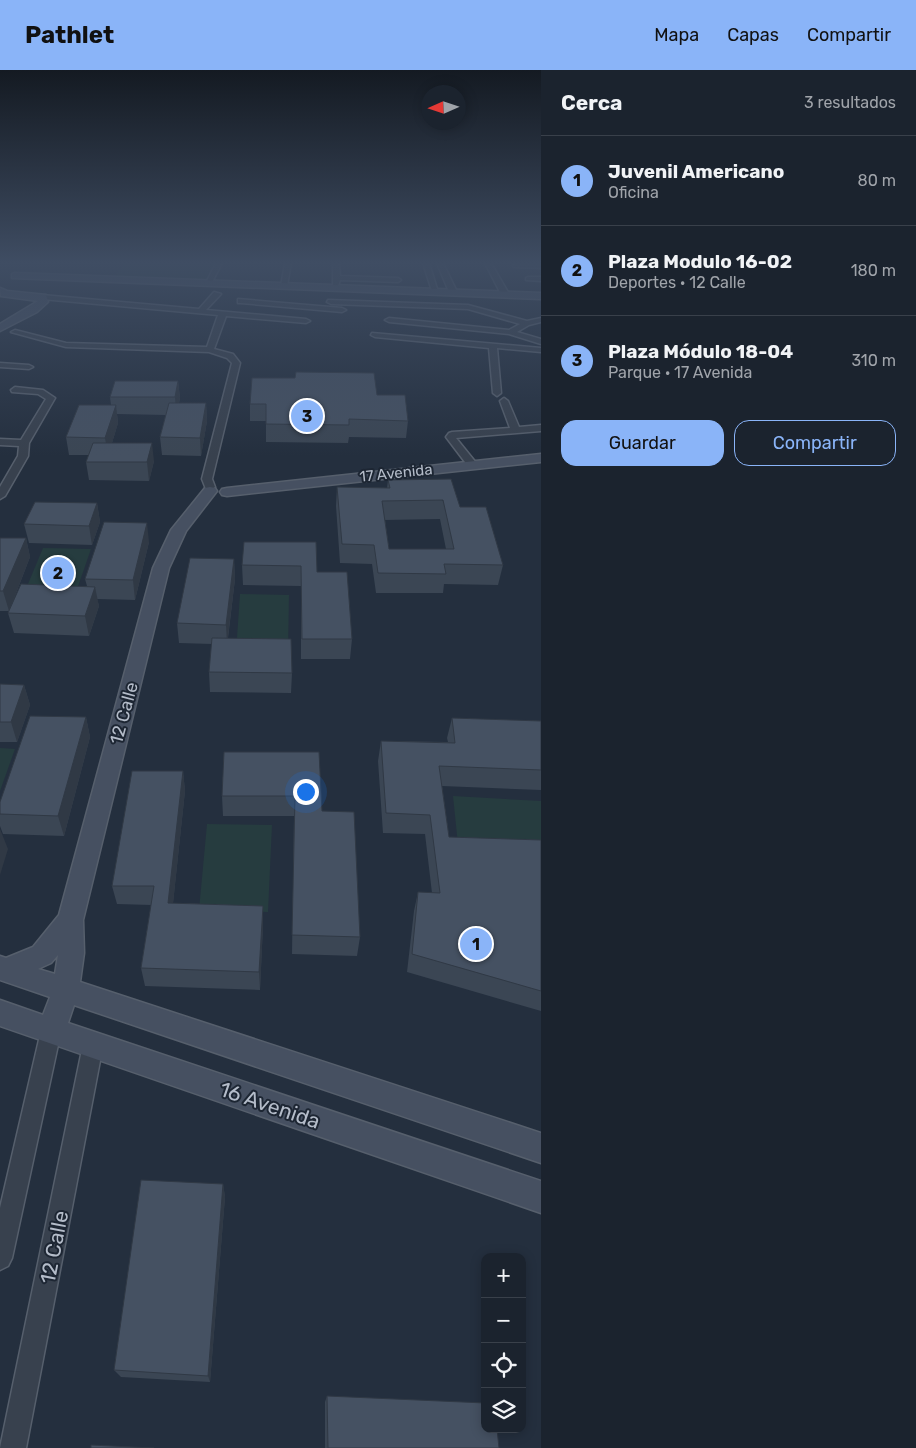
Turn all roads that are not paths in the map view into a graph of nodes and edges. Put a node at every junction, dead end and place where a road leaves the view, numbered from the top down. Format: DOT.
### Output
graph roads {
  1 [pos="221,327"];
  2 [pos="484,327"];
  3 [pos="518,327"];
  4 [pos="0,328"];
  5 [pos="15,332"];
  6 [pos="510,332"];
  7 [pos="0,335"];
  8 [pos="375,335"];
  9 [pos="541,342"];
  10 [pos="493,346"];
  11 [pos="210,350"];
  12 [pos="541,350"];
  13 [pos="0,365"];
  14 [pos="29,367"];
  15 [pos="15,390"];
  16 [pos="497,393"];
  17 [pos="504,401"];
  18 [pos="541,428"];
  19 [pos="516,431"];
  20 [pos="0,442"];
  21 [pos="24,443"];
  22 [pos="541,458"];
  23 [pos="472,464"];
  24 [pos="220,489"];
  25 [pos="0,496"];
  26 [pos="70,920"];
  27 [pos="3,969"];
  28 [pos="66,991"];
  29 [pos="0,1013"];
  30 [pos="51,1031"];
  31 [pos="93,1045"];
  32 [pos="541,1148"];
  33 [pos="541,1197"];
  34 [pos="0,1258"];
  35 [pos="13,1448"];
  1 -- 11 [label="street"];
  2 -- 6 [label="street"];
  3 -- 6 [label="street"];
  4 -- 5 [label="street"];
  5 -- 7 [label="street"];
  5 -- 11 [label="street"];
  6 -- 9 [label="street"];
  8 -- 10 [label="street"];
  10 -- 12 [label="street"];
  10 -- 16 [label="street"];
  11 -- 24 [label="street"];
  13 -- 14 [label="street"];
  15 -- 21 [label="street"];
  17 -- 19 [label="street"];
  18 -- 19 [label="street"];
  19 -- 23 [label="street"];
  20 -- 21 [label="street"];
  21 -- 25 [label="street"];
  22 -- 23 [label="street, 17 Avenida"];
  23 -- 24 [label="street, 17 Avenida"];
  24 -- 26 [label="street, 12 Calle"];
  26 -- 27 [label="street, 12 Calle"];
  26 -- 28 [label="street, 12 Calle"];
  27 -- 28 [label="street"];
  28 -- 30 [label="street, 12 Calle"];
  28 -- 32 [label="street"];
  29 -- 30 [label="street, 16 Avenida"];
  30 -- 31 [label="street, 16 Avenida"];
  30 -- 34 [label="street, 12 Calle"];
  31 -- 33 [label="street, 16 Avenida"];
  31 -- 35 [label="street, 12 Calle"];
}
